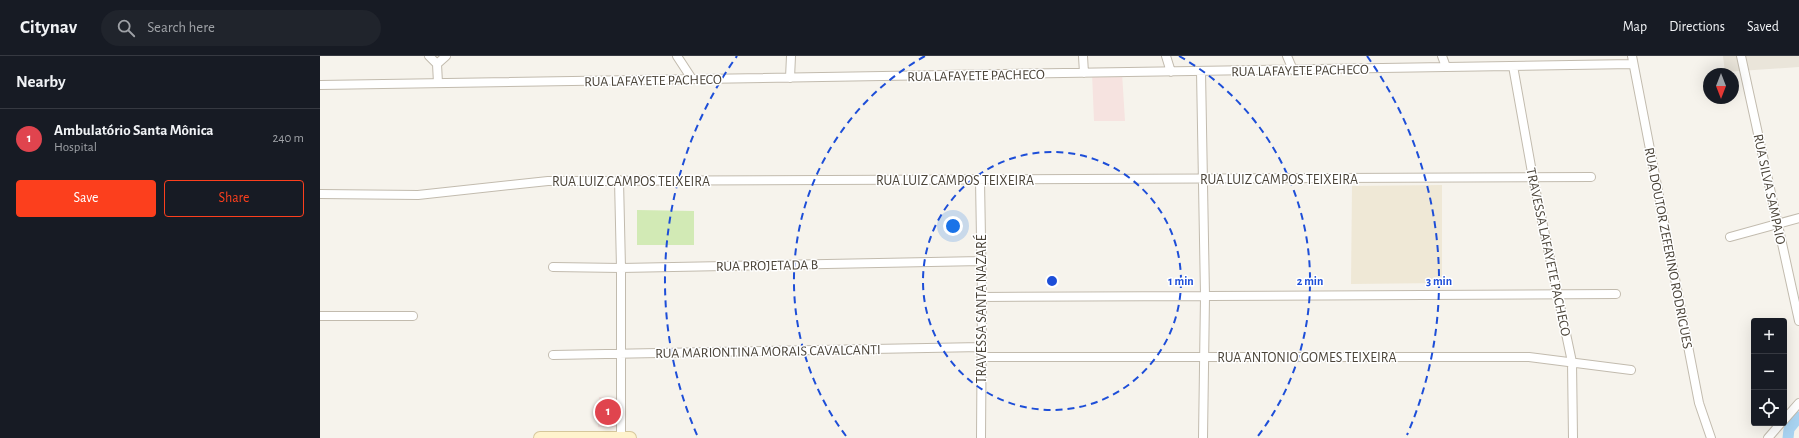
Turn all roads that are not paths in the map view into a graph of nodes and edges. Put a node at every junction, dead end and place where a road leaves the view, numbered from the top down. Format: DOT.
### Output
graph roads {
  1 [pos="430,56"];
  2 [pos="446,56"];
  3 [pos="677,56"];
  4 [pos="791,56"];
  5 [pos="1083,56"];
  6 [pos="1166,56"];
  7 [pos="1287,56"];
  8 [pos="1442,56"];
  9 [pos="1741,56"];
  10 [pos="1632,60"];
  11 [pos="437,64"];
  12 [pos="1513,66"];
  13 [pos="1446,67"];
  14 [pos="1293,70"];
  15 [pos="1201,71"];
  16 [pos="1171,72"];
  17 [pos="1084,73"];
  18 [pos="790,78"];
  19 [pos="692,79"];
  20 [pos="438,83"];
  21 [pos="320,85"];
  22 [pos="1533,178"];
  23 [pos="1591,178"];
  24 [pos="1203,179"];
  25 [pos="619,180"];
  26 [pos="980,180"];
  27 [pos="320,194"];
  28 [pos="1799,218"];
  29 [pos="1777,224"];
  30 [pos="1730,237"];
  31 [pos="982,261"];
  32 [pos="553,267"];
  33 [pos="621,268"];
  34 [pos="1557,294"];
  35 [pos="1616,294"];
  36 [pos="1205,296"];
  37 [pos="982,297"];
  38 [pos="320,316"];
  39 [pos="413,316"];
  40 [pos="1799,321"];
  41 [pos="982,347"];
  42 [pos="621,354"];
  43 [pos="553,355"];
  44 [pos="982,357"];
  45 [pos="1205,358"];
  46 [pos="1572,362"];
  47 [pos="1631,370"];
  48 [pos="1799,403"];
  49 [pos="1787,417"];
  50 [pos="1778,426"];
  51 [pos="546,438"];
  52 [pos="621,438"];
  53 [pos="630,438"];
  54 [pos="981,438"];
  55 [pos="1203,438"];
  56 [pos="1573,438"];
  57 [pos="1711,438"];
  58 [pos="1768,438"];
  1 -- 11 [label="street"];
  2 -- 11 [label="street"];
  3 -- 19 [label="street"];
  4 -- 18 [label="street"];
  5 -- 17 [label="street"];
  6 -- 16 [label="street"];
  7 -- 14 [label="street"];
  8 -- 13 [label="street"];
  9 -- 29 [label="street, RUA SILVA SAMPAIO"];
  10 -- 12 [label="street, RUA LAFAYETE PACHECO"];
  10 -- 57 [label="street, RUA DOUTOR ZEFERINO RODRIGUES"];
  11 -- 20 [label="street"];
  12 -- 13 [label="street, RUA LAFAYETE PACHECO"];
  12 -- 22 [label="street, TRAVESSA LAFAYETE PACHECO"];
  13 -- 14 [label="street, RUA LAFAYETE PACHECO"];
  14 -- 15 [label="street, RUA LAFAYETE PACHECO"];
  15 -- 16 [label="street, RUA LAFAYETE PACHECO"];
  15 -- 24 [label="street"];
  16 -- 17 [label="street, RUA LAFAYETE PACHECO"];
  17 -- 18 [label="street, RUA LAFAYETE PACHECO"];
  18 -- 19 [label="street, RUA LAFAYETE PACHECO"];
  19 -- 20 [label="street, RUA LAFAYETE PACHECO"];
  20 -- 21 [label="street, RUA LAFAYETE PACHECO"];
  22 -- 23 [label="street, RUA LUIZ CAMPOS TEIXEIRA"];
  22 -- 24 [label="street, RUA LUIZ CAMPOS TEIXEIRA"];
  22 -- 34 [label="street, TRAVESSA LAFAYETE PACHECO"];
  24 -- 26 [label="street, RUA LUIZ CAMPOS TEIXEIRA"];
  24 -- 36 [label="street"];
  25 -- 26 [label="street, RUA LUIZ CAMPOS TEIXEIRA"];
  25 -- 27 [label="street, RUA LUIZ CAMPOS TEIXEIRA"];
  25 -- 33 [label="street"];
  26 -- 31 [label="street, TRAVESSA SANTA NAZARÉ"];
  28 -- 29 [label="street"];
  29 -- 30 [label="street"];
  29 -- 40 [label="street, RUA SILVA SAMPAIO"];
  31 -- 33 [label="street, RUA PROJETADA B"];
  31 -- 37 [label="street, TRAVESSA SANTA NAZARÉ"];
  32 -- 33 [label="street, RUA PROJETADA B"];
  33 -- 42 [label="street"];
  34 -- 35 [label="street"];
  34 -- 36 [label="street"];
  34 -- 46 [label="street, TRAVESSA LAFAYETE PACHECO"];
  36 -- 37 [label="street"];
  36 -- 45 [label="street"];
  37 -- 41 [label="street, TRAVESSA SANTA NAZARÉ"];
  38 -- 39 [label="street"];
  41 -- 42 [label="street, RUA MARIONTINA MORAIS CAVALCANTI"];
  41 -- 44 [label="street, TRAVESSA SANTA NAZARÉ"];
  42 -- 43 [label="street, RUA MARIONTINA MORAIS CAVALCANTI"];
  42 -- 52 [label="street"];
  44 -- 45 [label="street, RUA ANTONIO GOMES TEIXEIRA"];
  44 -- 54 [label="street, TRAVESSA SANTA NAZARÉ"];
  45 -- 46 [label="street, RUA ANTONIO GOMES TEIXEIRA"];
  45 -- 55 [label="street"];
  46 -- 47 [label="street, RUA ANTONIO GOMES TEIXEIRA"];
  46 -- 56 [label="street, TRAVESSA LAFAYETE PACHECO"];
  48 -- 49 [label="street"];
  50 -- 58 [label="street"];
  51 -- 52 [label="street"];
  52 -- 53 [label="street"];
}
